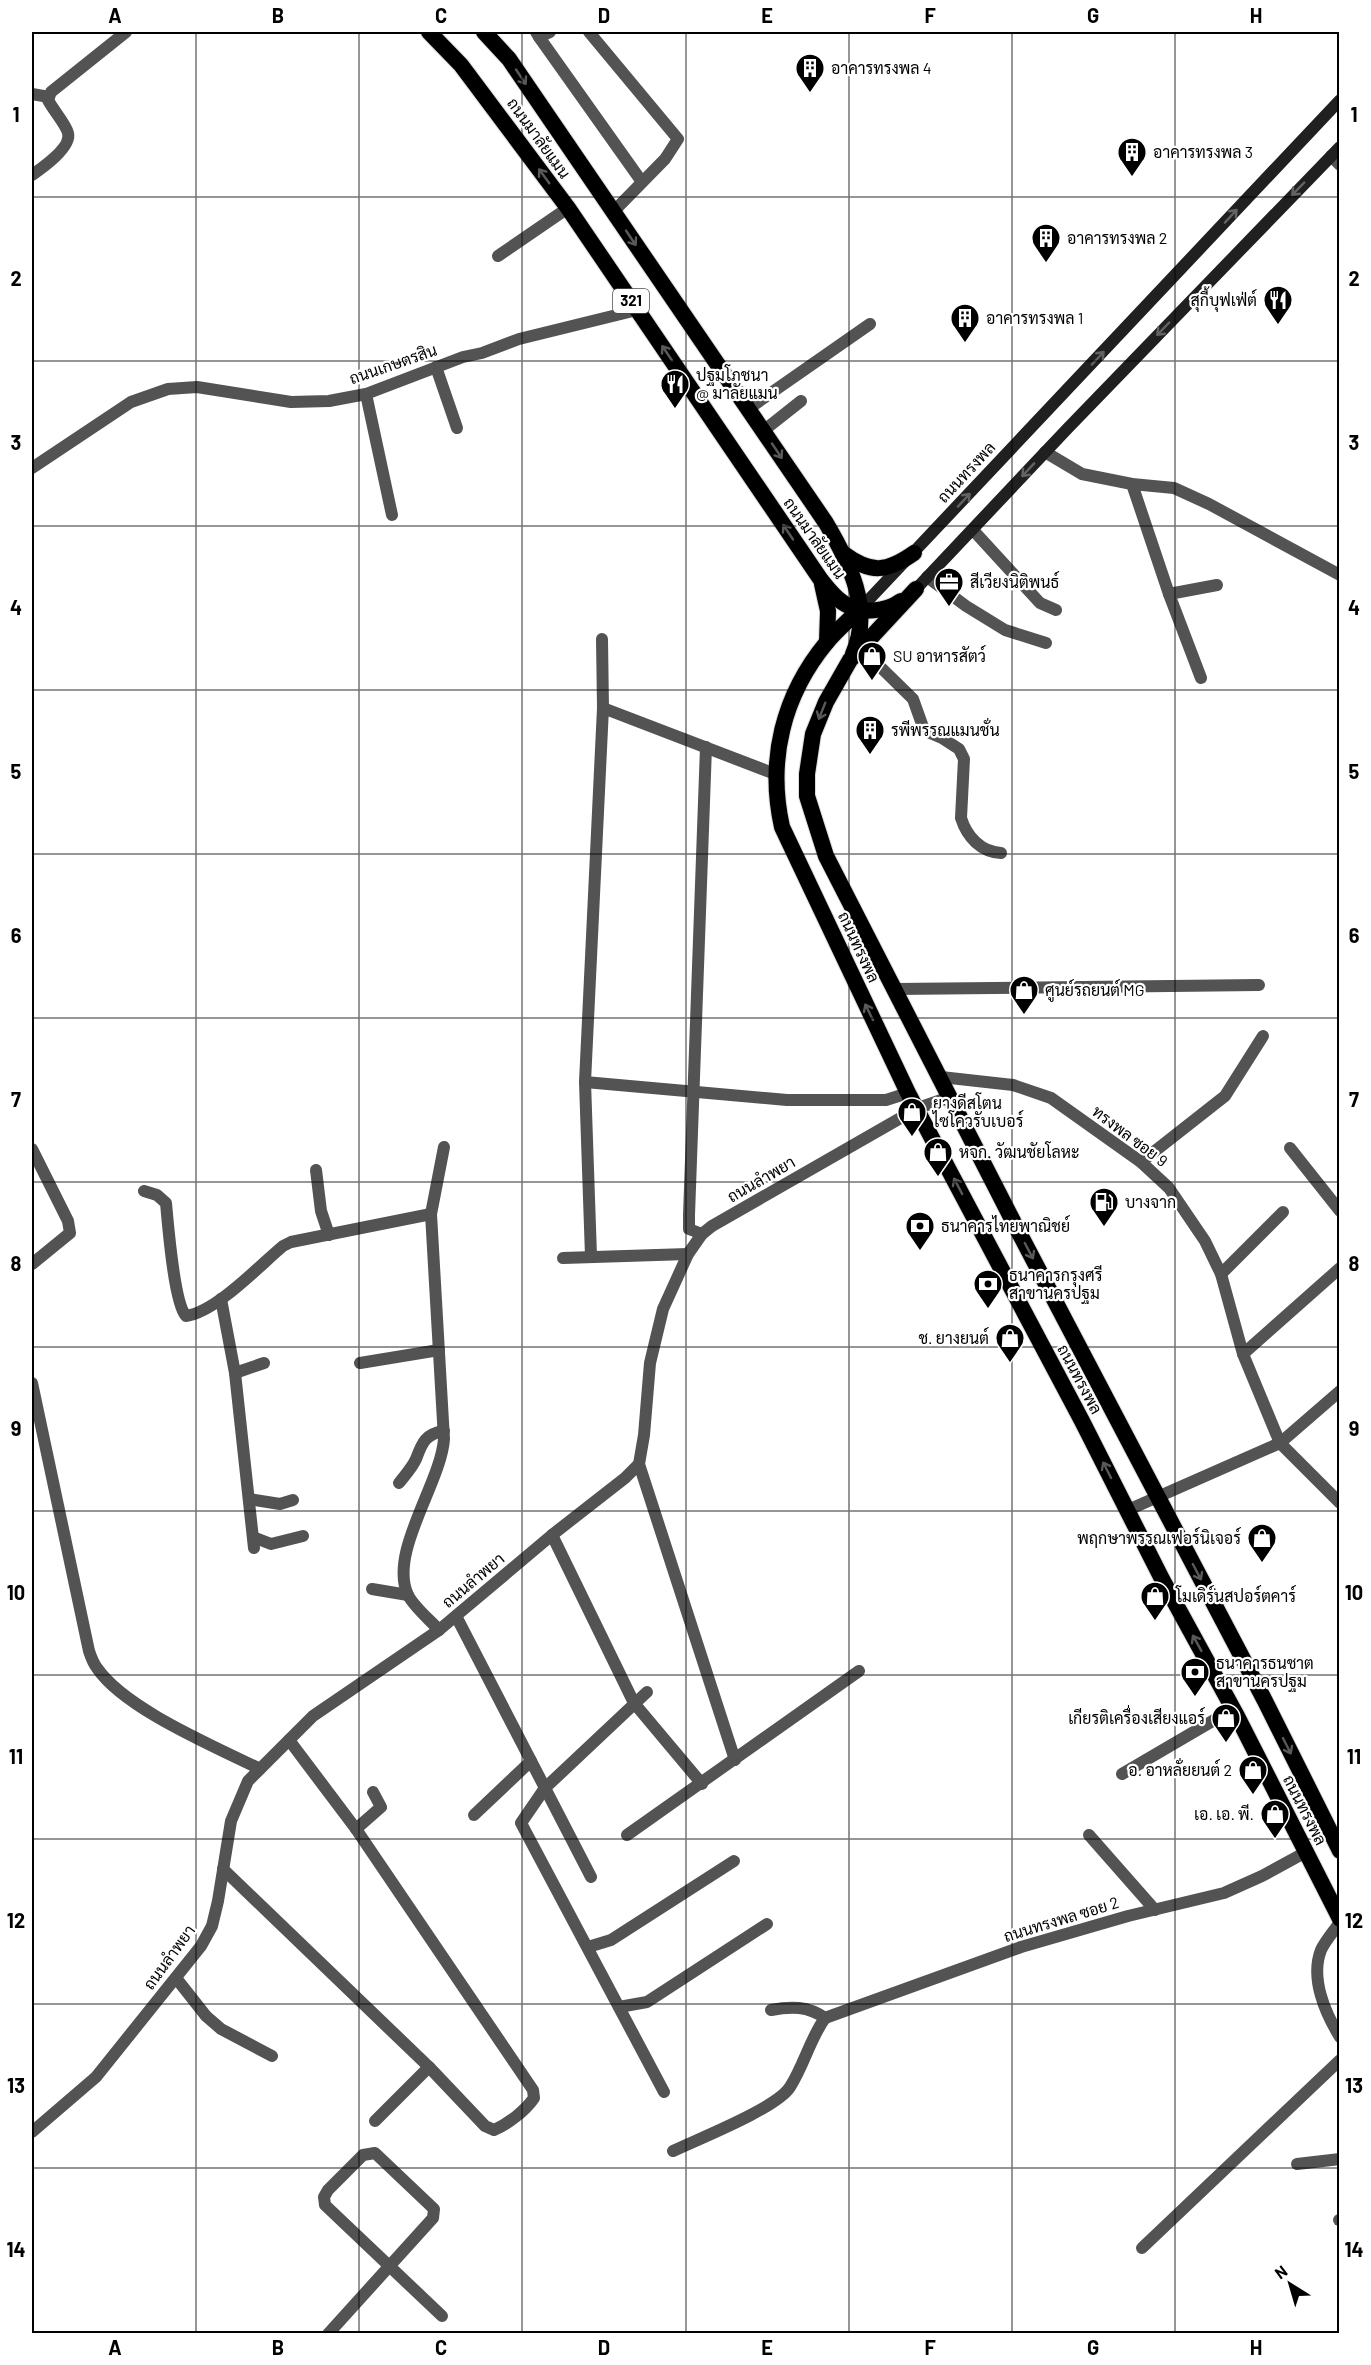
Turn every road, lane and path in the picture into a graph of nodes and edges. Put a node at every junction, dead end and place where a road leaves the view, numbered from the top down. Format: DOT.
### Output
graph roads {
  1 [pos="126,32"];
  2 [pos="429,32"];
  3 [pos="484,32"];
  4 [pos="589,32"];
  5 [pos="542,33"];
  6 [pos="32,94"];
  7 [pos="49,97"];
  8 [pos="1340,100"];
  9 [pos="1337,156"];
  10 [pos="32,175"];
  11 [pos="642,182"];
  12 [pos="568,208"];
  13 [pos="613,212"];
  14 [pos="498,256"];
  15 [pos="638,310"];
  16 [pos="870,324"];
  17 [pos="436,367"];
  18 [pos="366,394"];
  19 [pos="801,400"];
  20 [pos="748,409"];
  21 [pos="457,428"];
  22 [pos="763,431"];
  23 [pos="1045,452"];
  24 [pos="32,468"];
  25 [pos="1132,484"];
  26 [pos="392,515"];
  27 [pos="973,530"];
  28 [pos="915,553"];
  29 [pos="844,554"];
  30 [pos="1340,575"];
  31 [pos="821,580"];
  32 [pos="921,583"];
  33 [pos="1217,585"];
  34 [pos="1169,594"];
  35 [pos="860,609"];
  36 [pos="1056,610"];
  37 [pos="602,639"];
  38 [pos="827,642"];
  39 [pos="1046,643"];
  40 [pos="856,654"];
  41 [pos="1201,678"];
  42 [pos="603,708"];
  43 [pos="706,747"];
  44 [pos="775,774"];
  45 [pos="1001,853"];
  46 [pos="1259,985"];
  47 [pos="895,989"];
  48 [pos="1263,1036"];
  49 [pos="941,1077"];
  50 [pos="585,1082"];
  51 [pos="694,1092"];
  52 [pos="908,1093"];
  53 [pos="951,1097"];
  54 [pos="918,1108"];
  55 [pos="444,1147"];
  56 [pos="32,1149"];
  57 [pos="1290,1149"];
  58 [pos="1141,1162"];
  59 [pos="316,1170"];
  60 [pos="144,1191"];
  61 [pos="1340,1211"];
  62 [pos="1283,1212"];
  63 [pos="431,1214"];
  64 [pos="702,1234"];
  65 [pos="329,1235"];
  66 [pos="688,1254"];
  67 [pos="591,1256"];
  68 [pos="563,1258"];
  69 [pos="32,1264"];
  70 [pos="1340,1268"];
  71 [pos="1221,1274"];
  72 [pos="221,1299"];
  73 [pos="439,1350"];
  74 [pos="1243,1354"];
  75 [pos="264,1363"];
  76 [pos="360,1363"];
  77 [pos="235,1373"];
  78 [pos="32,1383"];
  79 [pos="1338,1396"];
  80 [pos="444,1431"];
  81 [pos="1280,1443"];
  82 [pos="639,1464"];
  83 [pos="399,1483"];
  84 [pos="1157,1496"];
  85 [pos="249,1500"];
  86 [pos="293,1500"];
  87 [pos="1340,1503"];
  88 [pos="1128,1510"];
  89 [pos="552,1535"];
  90 [pos="303,1536"];
  91 [pos="372,1589"];
  92 [pos="408,1595"];
  93 [pos="456,1616"];
  94 [pos="439,1630"];
  95 [pos="860,1671"];
  96 [pos="647,1692"];
  97 [pos="634,1703"];
  98 [pos="1233,1709"];
  99 [pos="289,1740"];
  100 [pos="735,1760"];
  101 [pos="531,1761"];
  102 [pos="260,1769"];
  103 [pos="1122,1774"];
  104 [pos="702,1784"];
  105 [pos="545,1788"];
  106 [pos="373,1792"];
  107 [pos="474,1815"];
  108 [pos="356,1829"];
  109 [pos="627,1835"];
  110 [pos="1089,1835"];
  111 [pos="1340,1851"];
  112 [pos="1306,1852"];
  113 [pos="734,1861"];
  114 [pos="223,1869"];
  115 [pos="591,1877"];
  116 [pos="1155,1910"];
  117 [pos="1340,1921"];
  118 [pos="767,1924"];
  119 [pos="588,1947"];
  120 [pos="176,1978"];
  121 [pos="619,2007"];
  122 [pos="771,2010"];
  123 [pos="825,2018"];
  124 [pos="1340,2037"];
  125 [pos="272,2056"];
  126 [pos="1340,2060"];
  127 [pos="429,2067"];
  128 [pos="664,2092"];
  129 [pos="375,2121"];
  130 [pos="32,2132"];
  131 [pos="674,2151"];
  132 [pos="1340,2159"];
  133 [pos="1297,2164"];
  134 [pos="1142,2248"];
  135 [pos="390,2266"];
  136 [pos="442,2316"];
  137 [pos="328,2334"];
  1 -- 7 [label="street"];
  12 -- 2 [label="highway, ถนนมาลัยแมน / 321, one-way"];
  3 -- 13 [label="highway, ถนนมาลัยแมน / 321, one-way"];
  4 -- 11 [label="street"];
  5 -- 11 [label="street"];
  6 -- 7 [label="street"];
  7 -- 10 [label="street"];
  28 -- 8 [label="main road, ถนนทรงพล, one-way"];
  9 -- 23 [label="main road, ถนนทรงพล, one-way"];
  11 -- 13 [label="street"];
  12 -- 14 [label="street"];
  12 -- 15 [label="highway, ถนนมาลัยแมน / 321"];
  13 -- 20 [label="highway, ถนนมาลัยแมน / 321, one-way"];
  15 -- 17 [label="street, ถนนเกษตรสิน"];
  31 -- 15 [label="highway, ถนนมาลัยแมน / 321, one-way"];
  16 -- 20 [label="street"];
  17 -- 18 [label="street, ถนนเกษตรสิน"];
  17 -- 21 [label="street"];
  18 -- 24 [label="street, ถนนเกษตรสิน"];
  18 -- 26 [label="street"];
  19 -- 22 [label="street"];
  20 -- 22 [label="highway, ถนนมาลัยแมน / 321"];
  22 -- 29 [label="highway, ถนนมาลัยแมน / 321, one-way"];
  23 -- 25 [label="street"];
  23 -- 27 [label="main road, ถนนทรงพล, one-way"];
  25 -- 30 [label="street"];
  25 -- 34 [label="street"];
  27 -- 32 [label="main road, ถนนทรงพล"];
  27 -- 36 [label="street"];
  28 -- 29 [label="highway"];
  28 -- 35 [label="main road, ถนนทรงพล"];
  29 -- 35 [label="highway, ถนนมาลัยแมน / 321"];
  31 -- 35 [label="highway, ถนนมาลัยแมน / 321"];
  31 -- 38 [label="highway"];
  32 -- 35 [label="highway"];
  32 -- 39 [label="street"];
  32 -- 40 [label="highway, ถนนทรงพล"];
  33 -- 34 [label="street"];
  34 -- 41 [label="street"];
  35 -- 38 [label="highway, ถนนทรงพล"];
  35 -- 40 [label="highway"];
  37 -- 42 [label="street"];
  38 -- 44 [label="highway, ถนนทรงพล"];
  40 -- 45 [label="street"];
  40 -- 47 [label="highway, ถนนทรงพล, one-way"];
  42 -- 43 [label="street"];
  42 -- 50 [label="street"];
  43 -- 44 [label="street"];
  43 -- 51 [label="street"];
  52 -- 44 [label="highway, ถนนทรงพล, one-way"];
  46 -- 47 [label="street"];
  47 -- 49 [label="highway, ถนนทรงพล"];
  48 -- 58 [label="street"];
  49 -- 53 [label="highway, ถนนทรงพล"];
  49 -- 58 [label="street, ทรงพล ซอย 9"];
  50 -- 51 [label="street"];
  50 -- 67 [label="street"];
  51 -- 52 [label="street"];
  51 -- 64 [label="street"];
  52 -- 54 [label="highway, ถนนทรงพล"];
  53 -- 54 [label="street, ถนนลำพยา"];
  53 -- 84 [label="highway, ถนนทรงพล, one-way"];
  54 -- 64 [label="street, ถนนลำพยา"];
  88 -- 54 [label="highway, ถนนทรงพล, one-way"];
  55 -- 63 [label="street"];
  56 -- 69 [label="street"];
  57 -- 61 [label="street"];
  58 -- 71 [label="street, ทรงพล ซอย 9"];
  59 -- 65 [label="street"];
  60 -- 72 [label="street"];
  62 -- 71 [label="street"];
  63 -- 65 [label="street"];
  63 -- 73 [label="street"];
  64 -- 66 [label="street, ถนนลำพยา"];
  65 -- 72 [label="street"];
  66 -- 67 [label="street"];
  66 -- 82 [label="street, ถนนลำพยา"];
  67 -- 68 [label="street"];
  70 -- 74 [label="street"];
  71 -- 74 [label="street, ทรงพล ซอย 9"];
  72 -- 77 [label="street"];
  73 -- 76 [label="street"];
  73 -- 80 [label="street"];
  74 -- 81 [label="street, ทรงพล ซอย 9"];
  75 -- 77 [label="street"];
  77 -- 85 [label="street"];
  78 -- 102 [label="street"];
  79 -- 81 [label="street"];
  80 -- 83 [label="street"];
  80 -- 92 [label="street"];
  81 -- 84 [label="street"];
  81 -- 87 [label="street"];
  82 -- 89 [label="street, ถนนลำพยา"];
  82 -- 100 [label="street"];
  84 -- 88 [label="street"];
  84 -- 111 [label="highway, ถนนทรงพล, one-way"];
  85 -- 86 [label="street"];
  85 -- 90 [label="street"];
  98 -- 88 [label="highway, ถนนทรงพล, one-way"];
  89 -- 93 [label="street, ถนนลำพยา"];
  89 -- 97 [label="street"];
  91 -- 92 [label="street"];
  92 -- 94 [label="street"];
  93 -- 94 [label="street, ถนนลำพยา"];
  93 -- 101 [label="street"];
  94 -- 99 [label="street, ถนนลำพยา"];
  95 -- 100 [label="street"];
  96 -- 97 [label="street"];
  97 -- 104 [label="street"];
  97 -- 105 [label="street"];
  98 -- 103 [label="street"];
  98 -- 112 [label="highway, ถนนทรงพล"];
  99 -- 102 [label="street, ถนนลำพยา"];
  99 -- 108 [label="street"];
  100 -- 104 [label="street"];
  101 -- 105 [label="street"];
  101 -- 107 [label="street"];
  102 -- 114 [label="street, ถนนลำพยา"];
  104 -- 109 [label="street"];
  105 -- 115 [label="street"];
  105 -- 119 [label="street"];
  106 -- 108 [label="street"];
  108 -- 127 [label="street"];
  110 -- 116 [label="street"];
  112 -- 116 [label="street, ถนนทรงพล ซอย 2"];
  112 -- 117 [label="highway, ถนนทรงพล"];
  113 -- 119 [label="street"];
  114 -- 120 [label="street, ถนนลำพยา"];
  114 -- 127 [label="street"];
  116 -- 123 [label="street, ถนนทรงพล ซอย 2"];
  117 -- 124 [label="street"];
  118 -- 121 [label="street"];
  119 -- 121 [label="street"];
  120 -- 125 [label="street"];
  120 -- 130 [label="street, ถนนลำพยา"];
  121 -- 128 [label="street"];
  122 -- 123 [label="street"];
  123 -- 131 [label="street"];
  126 -- 134 [label="street"];
  127 -- 129 [label="street"];
  132 -- 133 [label="street"];
  135 -- 135 [label="street"];
  135 -- 136 [label="street"];
  135 -- 137 [label="street"];
}
